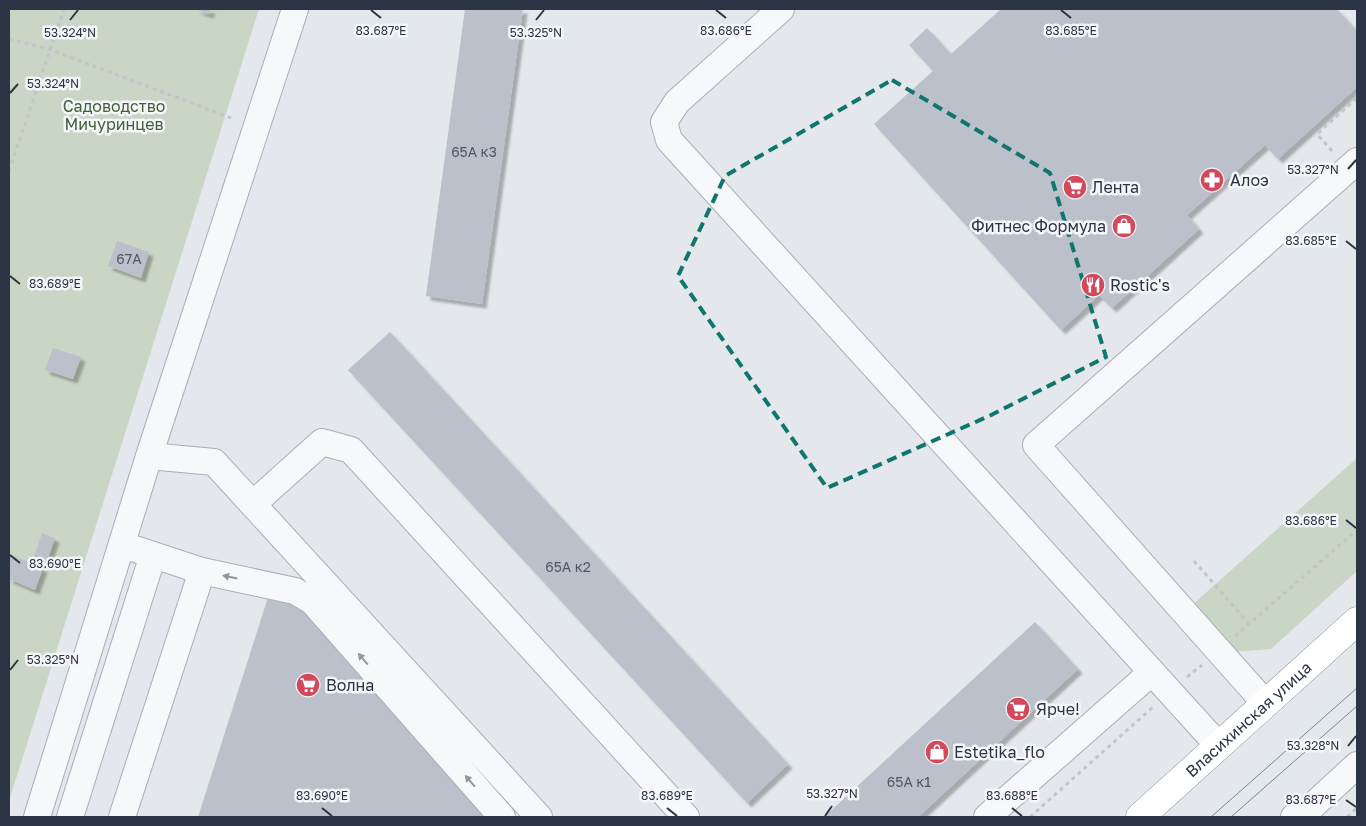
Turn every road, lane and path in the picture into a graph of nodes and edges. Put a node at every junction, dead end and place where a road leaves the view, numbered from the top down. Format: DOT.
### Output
graph roads {
  1 [pos="64,9"];
  2 [pos="294,9"];
  3 [pos="781,9"];
  4 [pos="9,39"];
  5 [pos="51,50"];
  6 [pos="1357,98"];
  7 [pos="256,127"];
  8 [pos="1353,164"];
  9 [pos="9,170"];
  10 [pos="149,456"];
  11 [pos="253,504"];
  12 [pos="1357,530"];
  13 [pos="122,544"];
  14 [pos="153,555"];
  15 [pos="1194,561"];
  16 [pos="202,571"];
  17 [pos="1357,621"];
  18 [pos="1249,624"];
  19 [pos="1218,650"];
  20 [pos="1152,672"];
  21 [pos="1170,692"];
  22 [pos="1266,704"];
  23 [pos="1219,746"];
  24 [pos="1357,765"];
  25 [pos="1357,808"];
  26 [pos="37,817"];
  27 [pos="70,817"];
  28 [pos="122,817"];
  29 [pos="502,817"];
  30 [pos="539,817"];
  31 [pos="686,817"];
  32 [pos="987,817"];
  33 [pos="1030,817"];
  34 [pos="1140,817"];
  35 [pos="1294,817"];
  36 [pos="1347,817"];
  1 -- 5 [label="path"];
  2 -- 7 [label="street"];
  3 -- 20 [label="street"];
  4 -- 5 [label="path"];
  5 -- 7 [label="path"];
  5 -- 9 [label="path"];
  6 -- 8 [label="path"];
  7 -- 10 [label="street"];
  8 -- 19 [label="street"];
  10 -- 11 [label="street"];
  10 -- 13 [label="street"];
  11 -- 30 [label="street"];
  11 -- 31 [label="street"];
  12 -- 18 [label="path"];
  13 -- 14 [label="street"];
  13 -- 26 [label="street"];
  14 -- 16 [label="street"];
  14 -- 27 [label="street"];
  15 -- 18 [label="path"];
  16 -- 28 [label="street"];
  29 -- 16 [label="street, one-way"];
  17 -- 22 [label="highway, Власихинская улица"];
  18 -- 19 [label="path"];
  19 -- 21 [label="path"];
  19 -- 22 [label="street"];
  20 -- 21 [label="street"];
  20 -- 32 [label="street"];
  21 -- 23 [label="street"];
  21 -- 33 [label="path"];
  22 -- 23 [label="highway, Власихинская улица"];
  23 -- 34 [label="highway, Власихинская улица"];
  24 -- 35 [label="street"];
  25 -- 36 [label="path"];
}
